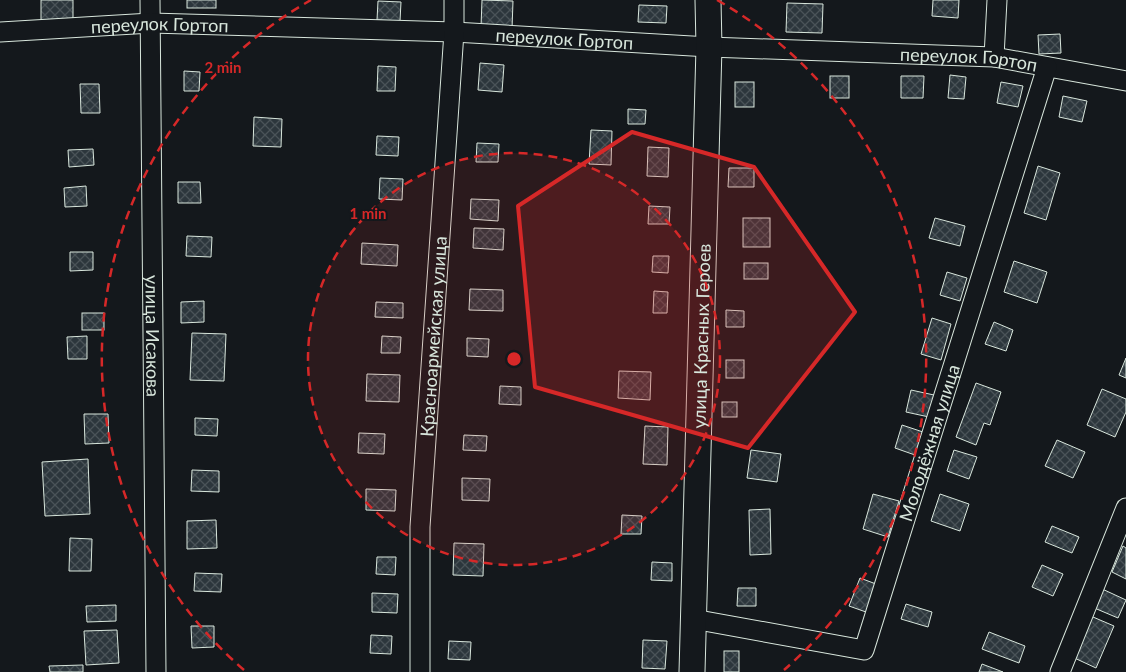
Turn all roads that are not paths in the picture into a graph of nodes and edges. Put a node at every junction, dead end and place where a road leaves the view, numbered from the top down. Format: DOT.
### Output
graph roads {
  1 [pos="150,0"];
  2 [pos="454,0"];
  3 [pos="708,0"];
  4 [pos="997,0"];
  5 [pos="151,23"];
  6 [pos="0,32"];
  7 [pos="454,32"];
  8 [pos="709,47"];
  9 [pos="994,57"];
  10 [pos="1047,68"];
  11 [pos="1126,81"];
  12 [pos="1126,508"];
  13 [pos="693,619"];
  14 [pos="156,672"];
  15 [pos="420,672"];
  16 [pos="692,672"];
  17 [pos="1060,672"];
  1 -- 5 [label="street, улица Исакова"];
  2 -- 7 [label="street, Красноармейская улица"];
  3 -- 8 [label="main road, улица Красных Героев"];
  4 -- 9 [label="street"];
  5 -- 6 [label="street, переулок Гортоп"];
  5 -- 7 [label="street, переулок Гортоп"];
  5 -- 14 [label="street, улица Исакова"];
  7 -- 8 [label="street, переулок Гортоп"];
  7 -- 15 [label="street, Красноармейская улица"];
  8 -- 9 [label="street, переулок Гортоп"];
  8 -- 13 [label="main road, улица Красных Героев"];
  9 -- 10 [label="street, переулок Гортоп"];
  10 -- 11 [label="street, переулок Гортоп"];
  10 -- 13 [label="street, Молодёжная улица"];
  12 -- 17 [label="street"];
  13 -- 16 [label="main road, улица Красных Героев"];
}
